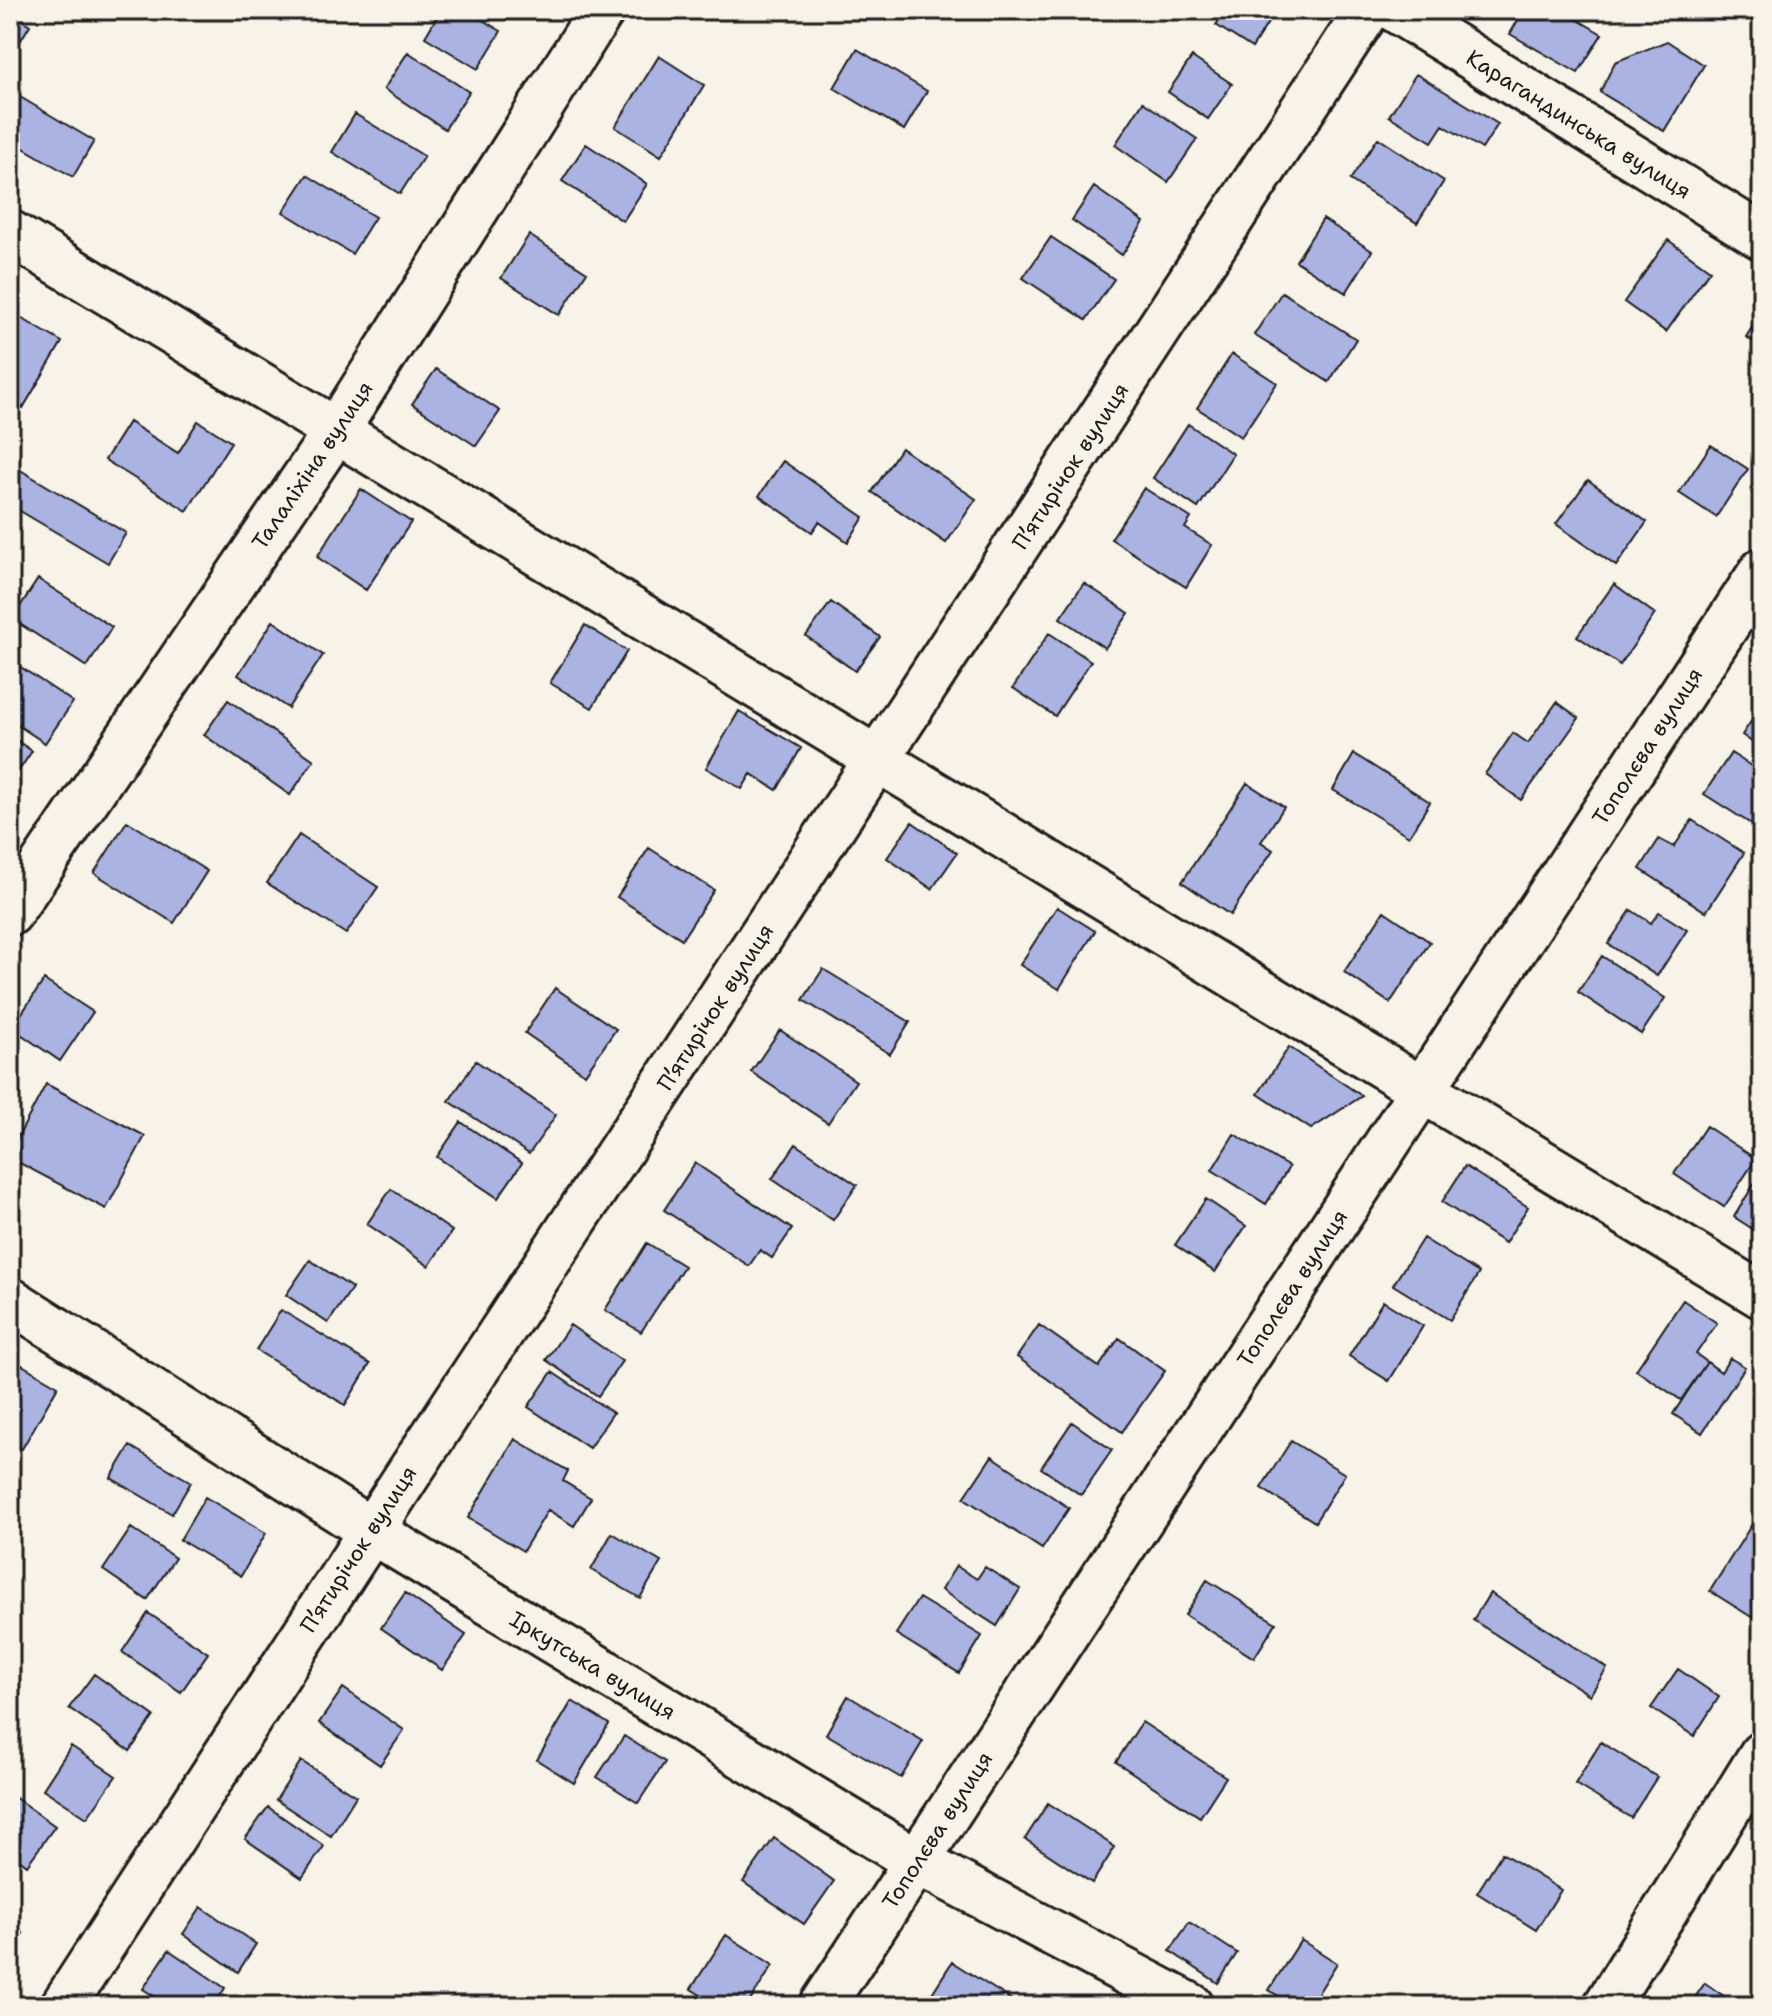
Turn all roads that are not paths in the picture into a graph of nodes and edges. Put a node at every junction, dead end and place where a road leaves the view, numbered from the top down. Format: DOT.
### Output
graph roads {
  1 [pos="602,10"];
  2 [pos="1368,10"];
  3 [pos="1396,10"];
  4 [pos="10,233"];
  5 [pos="1762,237"];
  6 [pos="336,431"];
  7 [pos="1762,571"];
  8 [pos="878,760"];
  9 [pos="10,913"];
  10 [pos="1422,1089"];
  11 [pos="1762,1296"];
  12 [pos="10,1300"];
  13 [pos="370,1530"];
  14 [pos="1762,1754"];
  15 [pos="916,1861"];
  16 [pos="63,2006"];
  17 [pos="822,2006"];
  18 [pos="1191,2006"];
  19 [pos="1606,2006"];
  1 -- 6 [label="street, Талаліхіна вулиця"];
  2 -- 8 [label="street, П’ятирічок вулиця"];
  3 -- 5 [label="street, Карагандинська вулиця"];
  4 -- 6 [label="street"];
  6 -- 8 [label="street"];
  6 -- 9 [label="street, Талаліхіна вулиця"];
  7 -- 10 [label="street, Тополєва вулиця"];
  8 -- 10 [label="street"];
  8 -- 13 [label="street, П’ятирічок вулиця"];
  10 -- 11 [label="street"];
  10 -- 15 [label="street, Тополєва вулиця"];
  12 -- 13 [label="street, Іркутська вулиця"];
  13 -- 15 [label="street, Іркутська вулиця"];
  13 -- 16 [label="street, П’ятирічок вулиця"];
  14 -- 19 [label="street"];
  15 -- 17 [label="street, Тополєва вулиця"];
  15 -- 18 [label="street, Іркутська вулиця"];
}
